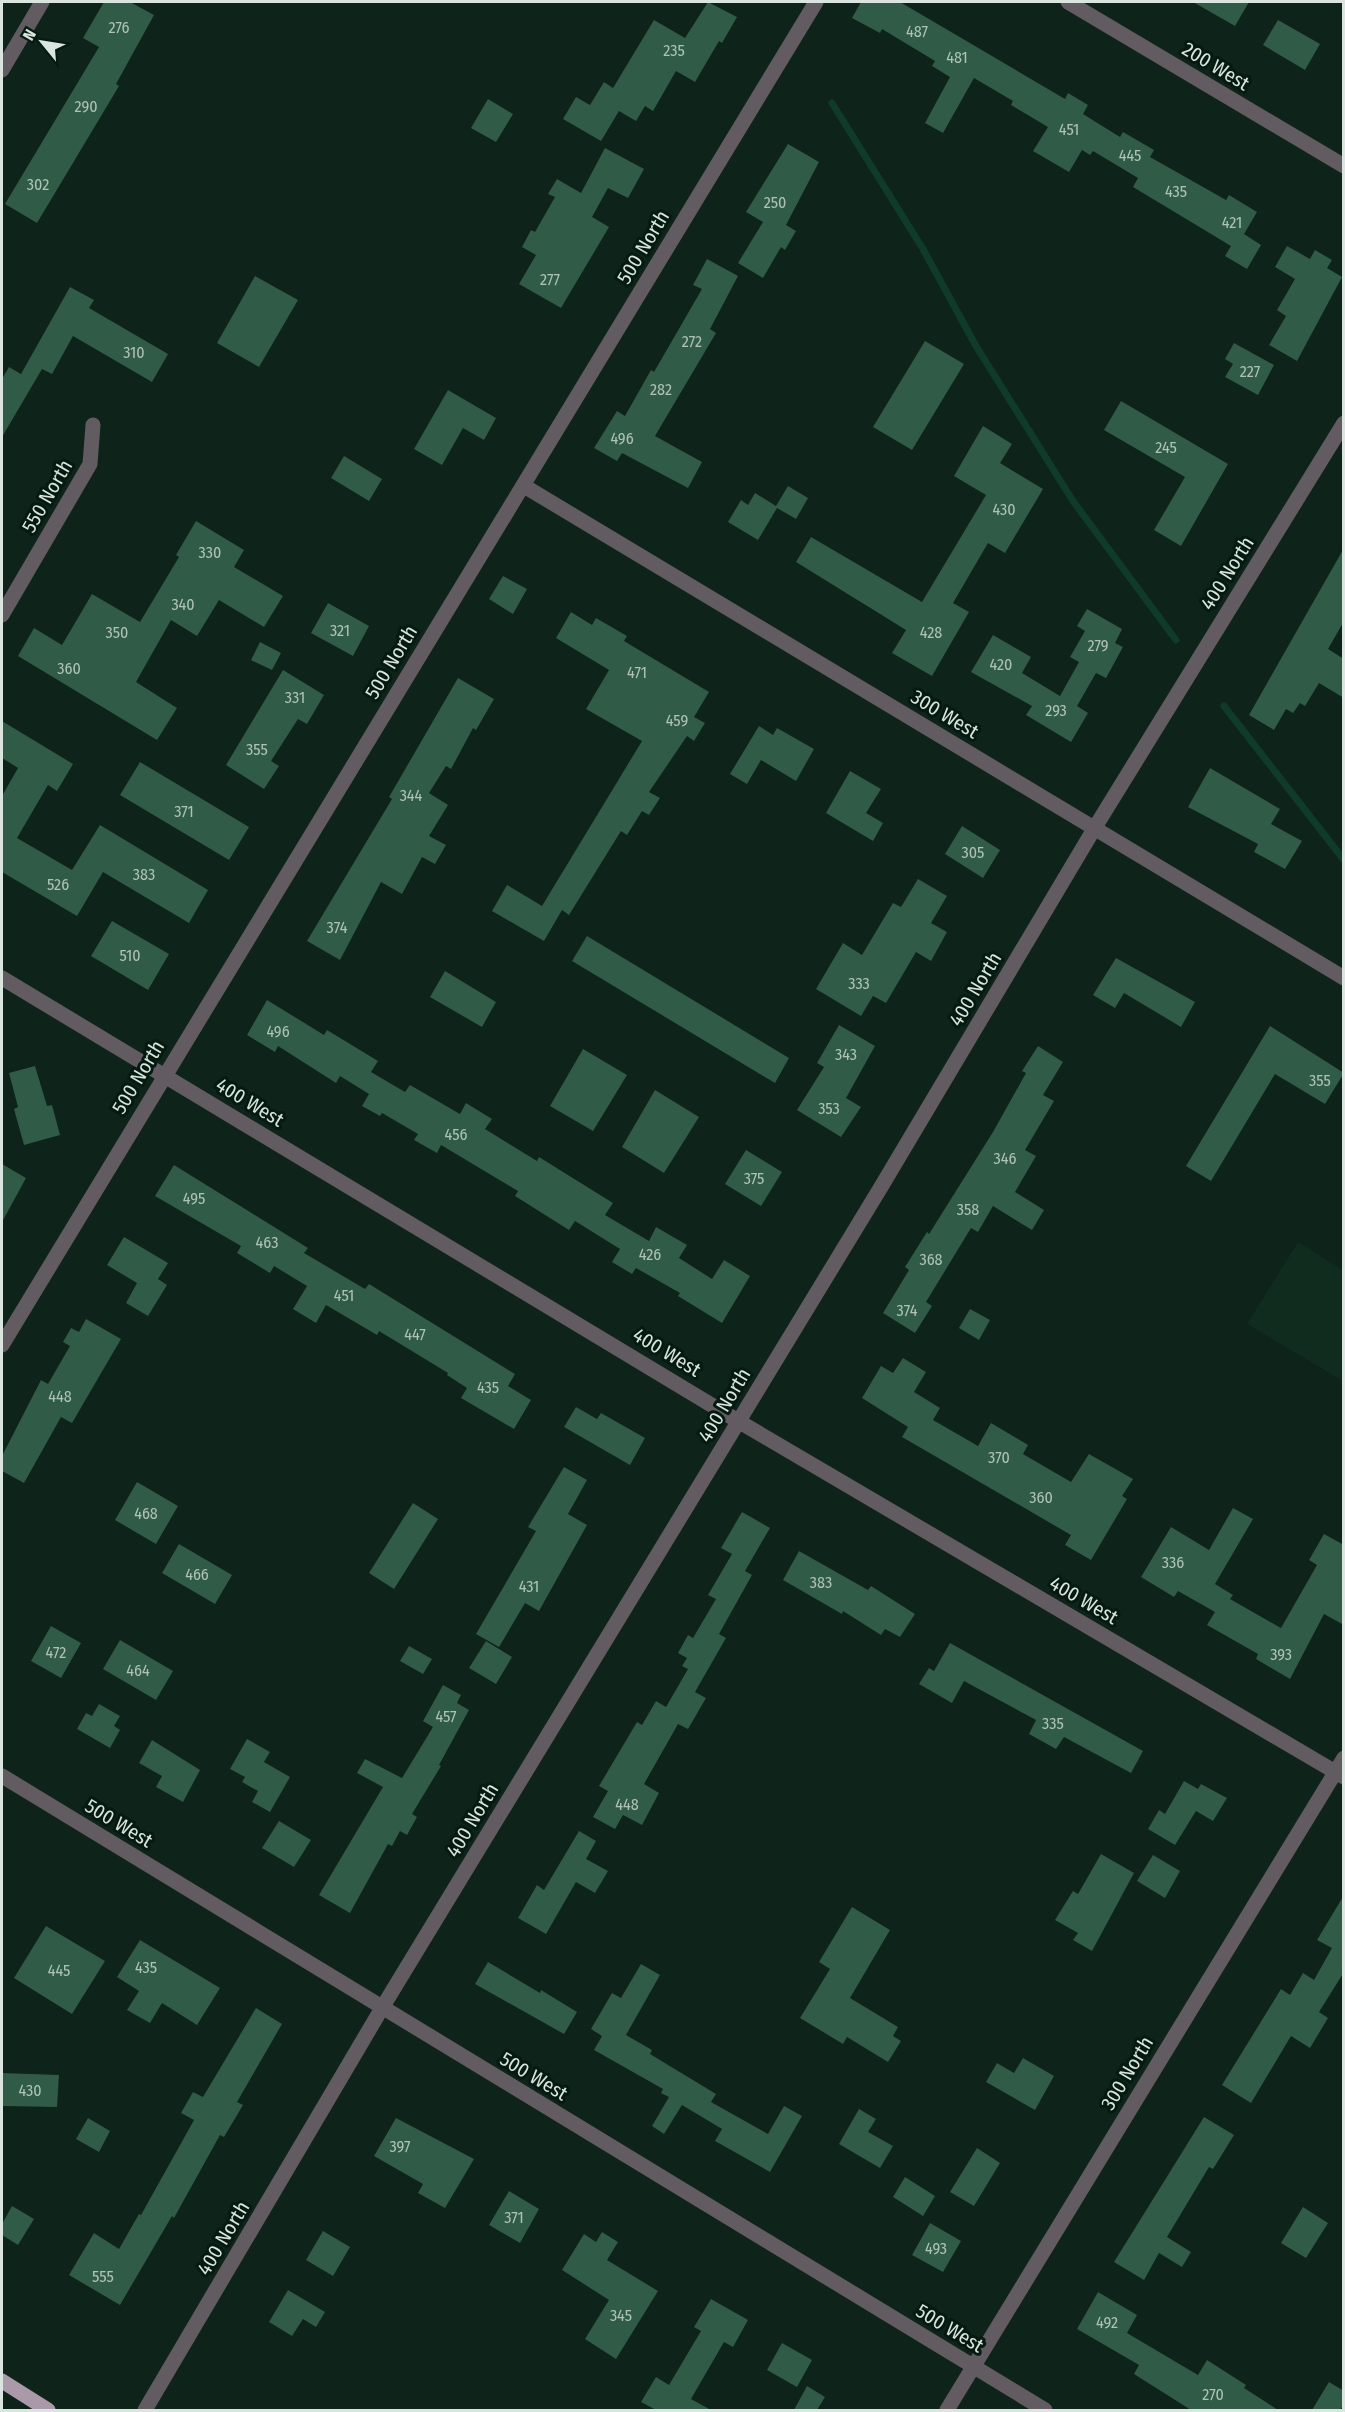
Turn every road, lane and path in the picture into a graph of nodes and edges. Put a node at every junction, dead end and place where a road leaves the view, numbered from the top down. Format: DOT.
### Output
graph roads {
  1 [pos="42,2"];
  2 [pos="816,2"];
  3 [pos="1068,2"];
  4 [pos="2,70"];
  5 [pos="1344,166"];
  6 [pos="1344,423"];
  7 [pos="93,425"];
  8 [pos="524,486"];
  9 [pos="2,615"];
  10 [pos="1095,829"];
  11 [pos="2,978"];
  12 [pos="1344,978"];
  13 [pos="164,1075"];
  14 [pos="2,1345"];
  15 [pos="738,1421"];
  16 [pos="1344,1758"];
  17 [pos="1339,1774"];
  18 [pos="2,1776"];
  19 [pos="382,2008"];
  20 [pos="973,2367"];
  21 [pos="2,2381"];
  22 [pos="48,2410"];
  23 [pos="145,2410"];
  24 [pos="947,2410"];
  25 [pos="1045,2410"];
  1 -- 4 [label="street"];
  2 -- 8 [label="street, 500 North"];
  3 -- 5 [label="street, 200 West"];
  6 -- 10 [label="street, 400 North"];
  7 -- 9 [label="street, 550 North"];
  8 -- 10 [label="street, 300 West"];
  8 -- 13 [label="street, 500 North"];
  10 -- 12 [label="street, 300 West"];
  10 -- 15 [label="street, 400 North"];
  11 -- 13 [label="street, 400 West"];
  13 -- 14 [label="street, 500 North"];
  13 -- 15 [label="street, 400 West"];
  15 -- 17 [label="street, 400 West"];
  15 -- 19 [label="street, 400 North"];
  16 -- 17 [label="street, 300 North"];
  17 -- 20 [label="street, 300 North"];
  18 -- 19 [label="street, 500 West"];
  19 -- 20 [label="street, 500 West"];
  19 -- 23 [label="street, 400 North"];
  20 -- 24 [label="street, 300 North"];
  20 -- 25 [label="street, 500 West"];
  21 -- 22 [label="main road"];
}
